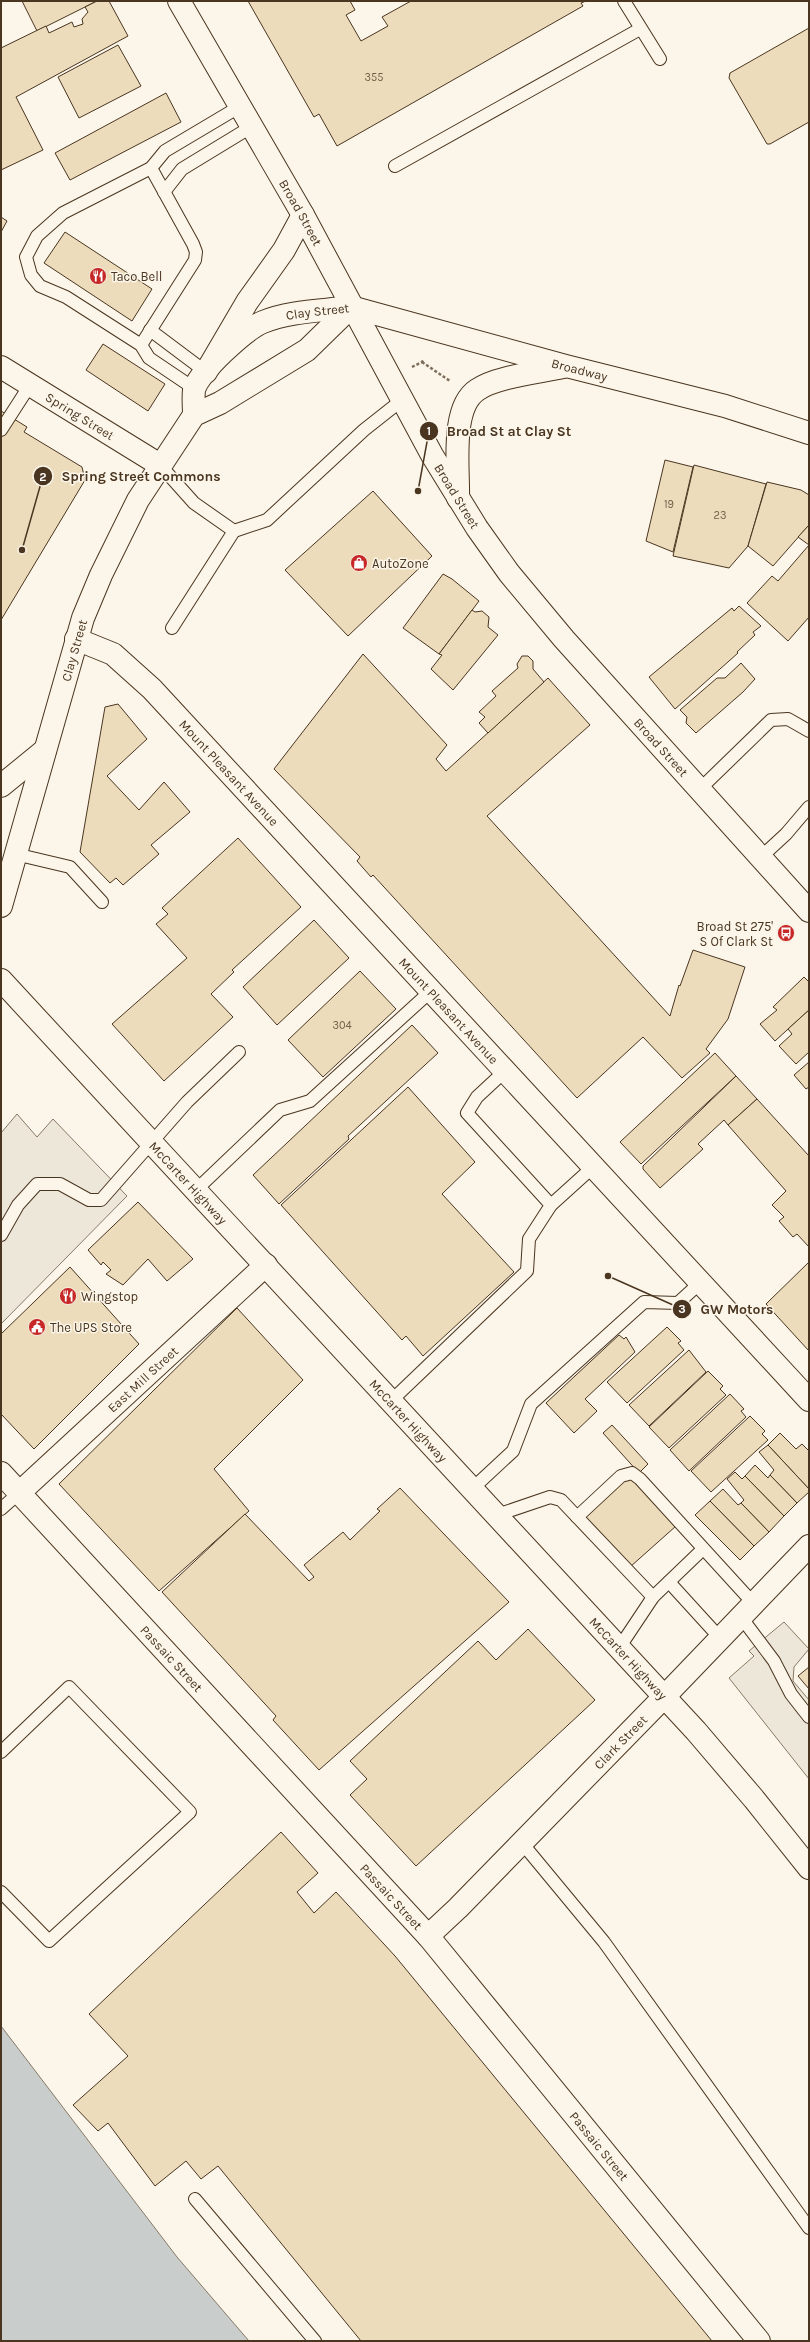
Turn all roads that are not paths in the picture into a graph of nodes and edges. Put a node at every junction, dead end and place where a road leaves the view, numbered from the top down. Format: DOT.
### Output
graph roads {
  1 [pos="179,1"];
  2 [pos="624,1"];
  3 [pos="640,29"];
  4 [pos="660,59"];
  5 [pos="239,107"];
  6 [pos="251,127"];
  7 [pos="395,166"];
  8 [pos="151,168"];
  9 [pos="164,192"];
  10 [pos="303,215"];
  11 [pos="351,307"];
  12 [pos="150,330"];
  13 [pos="141,345"];
  14 [pos="566,366"];
  15 [pos="1,367"];
  16 [pos="200,380"];
  17 [pos="30,385"];
  18 [pos="402,400"];
  19 [pos="194,415"];
  20 [pos="1,430"];
  21 [pos="809,433"];
  22 [pos="160,465"];
  23 [pos="458,500"];
  24 [pos="234,531"];
  25 [pos="172,628"];
  26 [pos="76,640"];
  27 [pos="809,731"];
  28 [pos="45,750"];
  29 [pos="1,786"];
  30 [pos="699,790"];
  31 [pos="809,807"];
  32 [pos="15,854"];
  33 [pos="761,857"];
  34 [pos="102,902"];
  35 [pos="1,906"];
  36 [pos="809,911"];
  37 [pos="1,980"];
  38 [pos="431,991"];
  39 [pos="239,1052"];
  40 [pos="505,1071"];
  41 [pos="153,1143"];
  42 [pos="594,1167"];
  43 [pos="196,1190"];
  44 [pos="551,1205"];
  45 [pos="1,1235"];
  46 [pos="266,1265"];
  47 [pos="700,1282"];
  48 [pos="809,1400"];
  49 [pos="391,1401"];
  50 [pos="1,1473"];
  51 [pos="472,1489"];
  52 [pos="19,1493"];
  53 [pos="1,1509"];
  54 [pos="497,1515"];
  55 [pos="577,1517"];
  56 [pos="809,1546"];
  57 [pos="703,1549"];
  58 [pos="669,1582"];
  59 [pos="653,1597"];
  60 [pos="747,1610"];
  61 [pos="720,1638"];
  62 [pos="619,1648"];
  63 [pos="664,1697"];
  64 [pos="809,1717"];
  65 [pos="1,1752"];
  66 [pos="522,1843"];
  67 [pos="809,1868"];
  68 [pos="1,1892"];
  69 [pos="428,1936"];
  70 [pos="195,2199"];
  71 [pos="809,2228"];
  72 [pos="315,2341"];
  73 [pos="759,2341"];
  1 -- 5 [label="main road, Broad Street"];
  2 -- 3 [label="lane"];
  3 -- 4 [label="lane"];
  3 -- 7 [label="lane"];
  5 -- 6 [label="main road, Broad Street"];
  5 -- 8 [label="lane"];
  6 -- 9 [label="lane"];
  6 -- 10 [label="main road, Broad Street"];
  8 -- 9 [label="lane"];
  8 -- 13 [label="lane"];
  9 -- 12 [label="lane"];
  10 -- 11 [label="main road, Broad Street"];
  10 -- 16 [label="main road"];
  11 -- 14 [label="main road, Broadway"];
  11 -- 16 [label="main road, Clay Street"];
  11 -- 18 [label="main road, Broad Street"];
  11 -- 19 [label="main road, Clay Street"];
  12 -- 13 [label="lane"];
  12 -- 16 [label="lane"];
  13 -- 16 [label="lane"];
  14 -- 21 [label="main road, Broadway"];
  14 -- 23 [label="main road"];
  15 -- 17 [label="main road, Spring Street"];
  16 -- 19 [label="main road"];
  17 -- 20 [label="lane"];
  17 -- 22 [label="main road, Spring Street"];
  18 -- 23 [label="main road, Broad Street"];
  18 -- 24 [label="lane"];
  19 -- 22 [label="main road, Clay Street"];
  22 -- 24 [label="lane"];
  22 -- 26 [label="main road, Clay Street"];
  23 -- 30 [label="main road, Broad Street"];
  24 -- 25 [label="lane"];
  26 -- 28 [label="main road, Clay Street"];
  26 -- 38 [label="main road, Mount Pleasant Avenue"];
  27 -- 30 [label="lane"];
  28 -- 29 [label="main road"];
  28 -- 32 [label="main road, Clay Street"];
  30 -- 33 [label="main road, Broad Street"];
  31 -- 33 [label="lane"];
  32 -- 34 [label="lane"];
  32 -- 35 [label="main road, Clay Street"];
  33 -- 36 [label="main road, Broad Street"];
  37 -- 41 [label="main road, McCarter Highway"];
  38 -- 40 [label="main road, Mount Pleasant Avenue"];
  38 -- 43 [label="lane"];
  39 -- 41 [label="lane"];
  40 -- 42 [label="main road, Mount Pleasant Avenue"];
  40 -- 44 [label="lane"];
  41 -- 43 [label="main road, McCarter Highway"];
  41 -- 45 [label="lane"];
  42 -- 44 [label="lane"];
  42 -- 47 [label="main road, Mount Pleasant Avenue"];
  43 -- 46 [label="main road, McCarter Highway"];
  44 -- 49 [label="lane"];
  46 -- 49 [label="main road, McCarter Highway"];
  46 -- 52 [label="main road, East Mill Street"];
  47 -- 48 [label="main road, Mount Pleasant Avenue"];
  47 -- 51 [label="lane"];
  49 -- 51 [label="main road, McCarter Highway"];
  50 -- 52 [label="main road, Passaic Street"];
  51 -- 54 [label="main road, McCarter Highway"];
  52 -- 53 [label="lane"];
  52 -- 69 [label="main road, Passaic Street"];
  54 -- 55 [label="lane"];
  54 -- 62 [label="main road, McCarter Highway"];
  55 -- 57 [label="lane"];
  55 -- 59 [label="lane"];
  56 -- 60 [label="main road, Clark Street"];
  57 -- 58 [label="lane"];
  57 -- 60 [label="lane"];
  58 -- 59 [label="lane"];
  58 -- 61 [label="lane"];
  59 -- 62 [label="lane"];
  60 -- 61 [label="main road, Clark Street"];
  60 -- 64 [label="lane"];
  61 -- 63 [label="main road, Clark Street"];
  62 -- 63 [label="main road, McCarter Highway"];
  63 -- 66 [label="main road, Clark Street"];
  63 -- 67 [label="main road, McCarter Highway"];
  65 -- 68 [label="lane"];
  66 -- 69 [label="main road, Clark Street"];
  66 -- 71 [label="lane"];
  69 -- 73 [label="main road, Passaic Street"];
  70 -- 72 [label="lane"];
}
